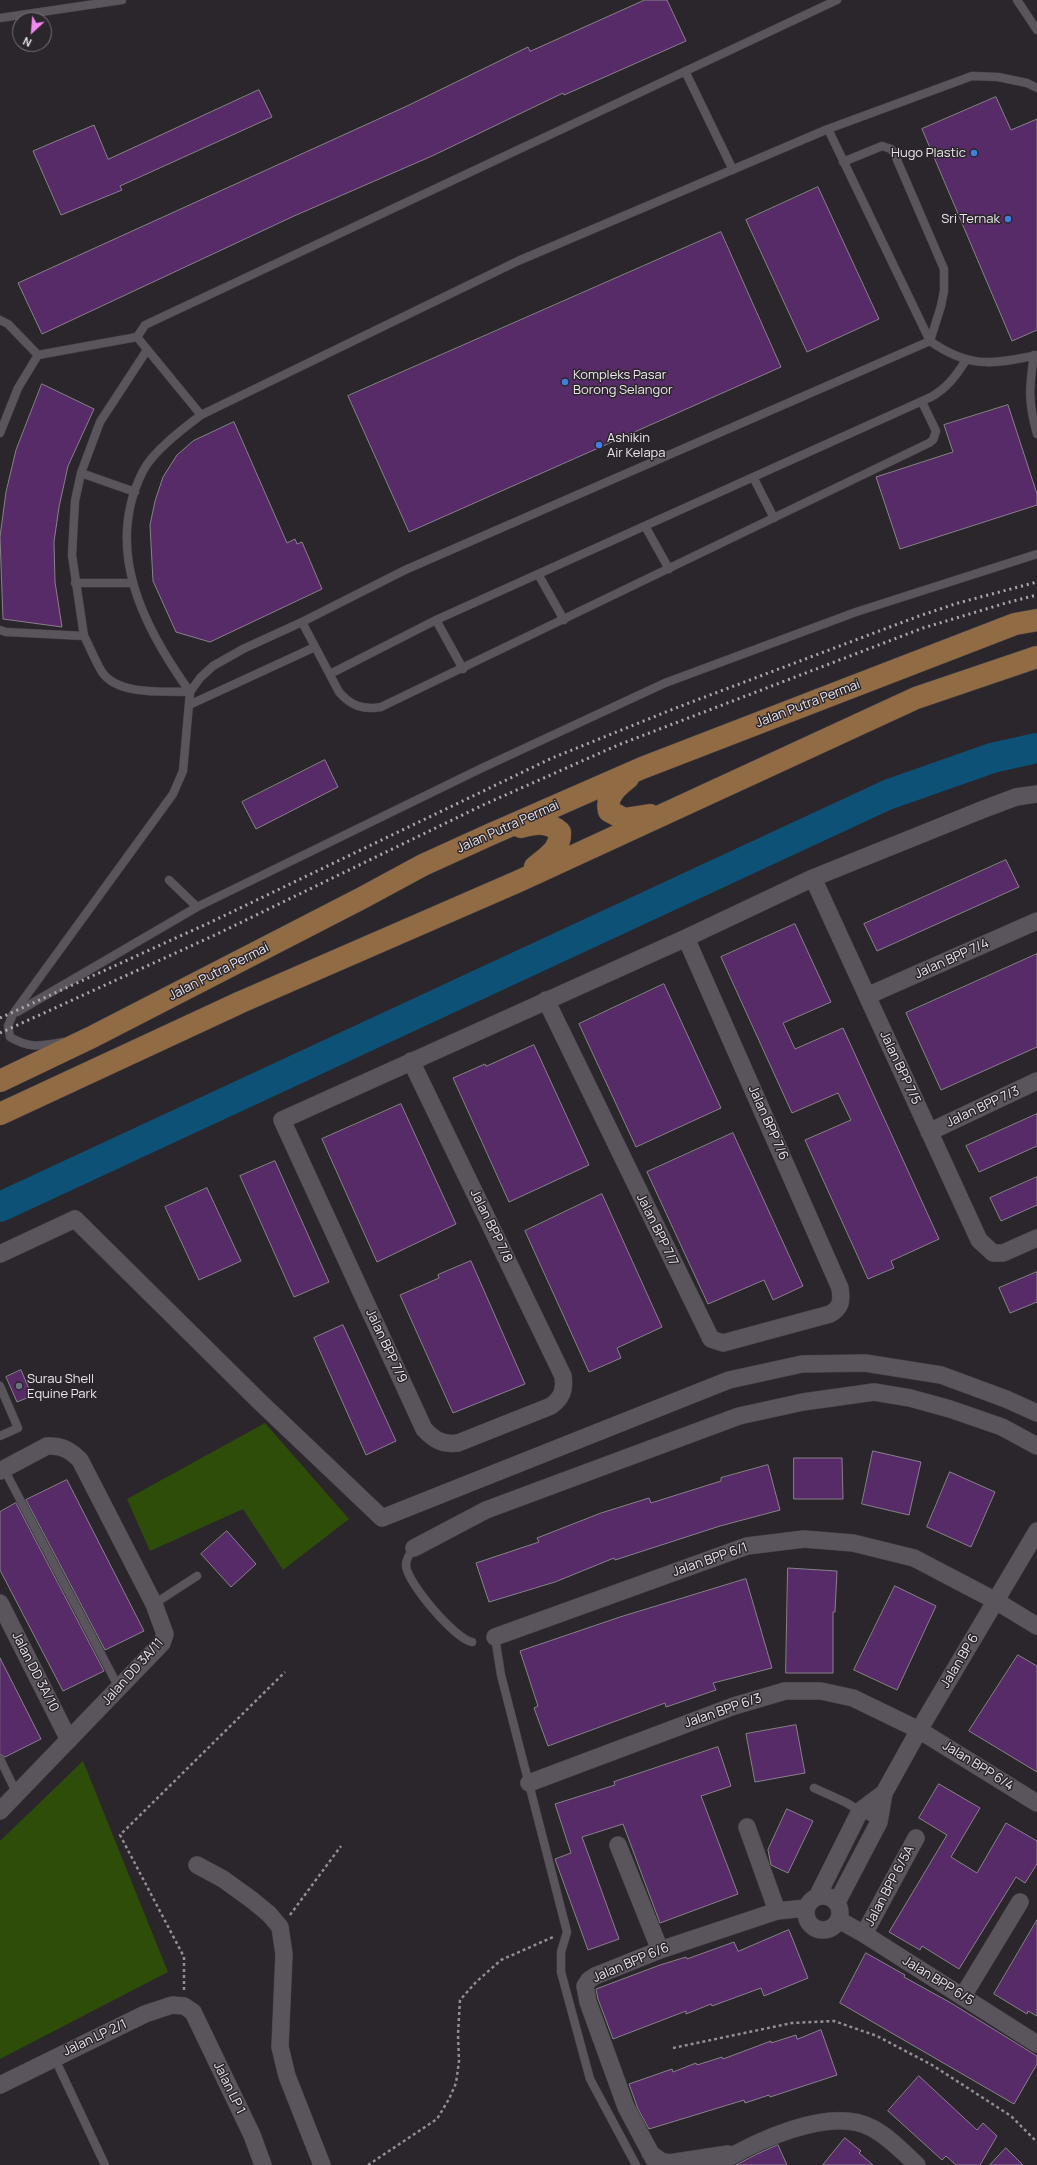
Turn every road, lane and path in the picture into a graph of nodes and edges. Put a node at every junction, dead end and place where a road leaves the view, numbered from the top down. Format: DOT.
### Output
graph roads {
  1 [pos="122,0"];
  2 [pos="837,0"];
  3 [pos="1018,0"];
  4 [pos="0,18"];
  5 [pos="1037,30"];
  6 [pos="685,72"];
  7 [pos="1037,88"];
  8 [pos="828,129"];
  9 [pos="844,162"];
  10 [pos="733,170"];
  11 [pos="0,320"];
  12 [pos="137,337"];
  13 [pos="930,341"];
  14 [pos="147,350"];
  15 [pos="1035,355"];
  16 [pos="38,356"];
  17 [pos="966,360"];
  18 [pos="922,402"];
  19 [pos="202,415"];
  20 [pos="0,433"];
  21 [pos="1037,434"];
  22 [pos="81,473"];
  23 [pos="753,477"];
  24 [pos="135,492"];
  25 [pos="774,518"];
  26 [pos="645,526"];
  27 [pos="1037,554"];
  28 [pos="669,568"];
  29 [pos="538,574"];
  30 [pos="132,582"];
  31 [pos="75,583"];
  32 [pos="436,620"];
  33 [pos="564,620"];
  34 [pos="1037,620"];
  35 [pos="302,622"];
  36 [pos="0,630"];
  37 [pos="84,636"];
  38 [pos="315,647"];
  39 [pos="1037,657"];
  40 [pos="463,668"];
  41 [pos="330,674"];
  42 [pos="190,692"];
  43 [pos="189,705"];
  44 [pos="642,768"];
  45 [pos="1037,794"];
  46 [pos="676,809"];
  47 [pos="489,835"];
  48 [pos="813,878"];
  49 [pos="169,880"];
  50 [pos="519,881"];
  51 [pos="197,907"];
  52 [pos="1037,921"];
  53 [pos="686,938"];
  54 [pos="867,996"];
  55 [pos="546,1000"];
  56 [pos="13,1014"];
  57 [pos="92,1037"];
  58 [pos="412,1061"];
  59 [pos="0,1080"];
  60 [pos="1037,1081"];
  61 [pos="0,1114"];
  62 [pos="929,1132"];
  63 [pos="1037,1238"];
  64 [pos="0,1254"];
  65 [pos="838,1310"];
  66 [pos="0,1386"];
  67 [pos="562,1393"];
  68 [pos="1037,1413"];
  69 [pos="0,1436"];
  70 [pos="1033,1443"];
  71 [pos="1037,1458"];
  72 [pos="2,1470"];
  73 [pos="1037,1531"];
  74 [pos="414,1548"];
  75 [pos="198,1576"];
  76 [pos="996,1601"];
  77 [pos="0,1603"];
  78 [pos="154,1604"];
  79 [pos="1037,1626"];
  80 [pos="495,1637"];
  81 [pos="472,1642"];
  82 [pos="285,1672"];
  83 [pos="119,1689"];
  84 [pos="919,1730"];
  85 [pos="69,1740"];
  86 [pos="0,1759"];
  87 [pos="529,1783"];
  88 [pos="814,1788"];
  89 [pos="884,1793"];
  90 [pos="17,1794"];
  91 [pos="1037,1803"];
  92 [pos="0,1811"];
  93 [pos="860,1811"];
  94 [pos="879,1822"];
  95 [pos="746,1827"];
  96 [pos="916,1838"];
  97 [pos="844,1843"];
  98 [pos="618,1845"];
  99 [pos="341,1846"];
  100 [pos="862,1854"];
  101 [pos="197,1865"];
  102 [pos="812,1902"];
  103 [pos="837,1902"];
  104 [pos="1020,1902"];
  105 [pos="777,1911"];
  106 [pos="839,1920"];
  107 [pos="280,1927"];
  108 [pos="567,1932"];
  109 [pos="864,1934"];
  110 [pos="660,1950"];
  111 [pos="964,1996"];
  112 [pos="188,2009"];
  113 [pos="1037,2044"];
  114 [pos="673,2048"];
  115 [pos="54,2057"];
  116 [pos="0,2085"];
  117 [pos="1037,2142"];
  118 [pos="737,2153"];
  119 [pos="653,2159"];
  120 [pos="105,2165"];
  121 [pos="263,2165"];
  122 [pos="322,2165"];
  123 [pos="368,2165"];
  124 [pos="636,2165"];
  125 [pos="716,2165"];
  126 [pos="917,2165"];
  1 -- 4 [label="lane"];
  2 -- 6 [label="lane"];
  3 -- 5 [label="lane"];
  6 -- 10 [label="lane"];
  6 -- 12 [label="lane"];
  7 -- 8 [label="lane"];
  8 -- 9 [label="lane"];
  8 -- 10 [label="lane"];
  9 -- 13 [label="lane"];
  9 -- 13 [label="lane"];
  10 -- 19 [label="lane"];
  11 -- 16 [label="lane"];
  12 -- 14 [label="lane"];
  12 -- 16 [label="lane"];
  13 -- 17 [label="lane"];
  13 -- 35 [label="lane"];
  14 -- 19 [label="lane"];
  14 -- 22 [label="lane"];
  15 -- 17 [label="lane"];
  15 -- 21 [label="lane"];
  16 -- 20 [label="lane"];
  17 -- 18 [label="lane"];
  18 -- 23 [label="lane"];
  18 -- 25 [label="lane"];
  19 -- 24 [label="lane"];
  22 -- 24 [label="lane"];
  22 -- 31 [label="lane"];
  23 -- 25 [label="lane"];
  23 -- 26 [label="lane"];
  24 -- 30 [label="lane"];
  25 -- 28 [label="lane"];
  26 -- 28 [label="lane"];
  26 -- 29 [label="lane"];
  27 -- 51 [label="lane"];
  28 -- 33 [label="lane"];
  29 -- 32 [label="lane"];
  29 -- 33 [label="lane"];
  30 -- 31 [label="lane"];
  30 -- 42 [label="lane"];
  31 -- 37 [label="lane"];
  32 -- 40 [label="lane"];
  32 -- 41 [label="lane"];
  33 -- 40 [label="lane"];
  34 -- 44 [label="main road, Jalan Putra Permai"];
  35 -- 38 [label="lane"];
  35 -- 42 [label="lane"];
  36 -- 37 [label="lane"];
  37 -- 42 [label="lane"];
  38 -- 41 [label="lane"];
  38 -- 43 [label="lane"];
  39 -- 46 [label="main road"];
  40 -- 41 [label="lane"];
  42 -- 43 [label="lane"];
  43 -- 56 [label="lane"];
  44 -- 46 [label="main road"];
  44 -- 47 [label="main road, Jalan Putra Permai"];
  45 -- 48 [label="street"];
  46 -- 50 [label="main road"];
  47 -- 50 [label="main road"];
  47 -- 57 [label="main road, Jalan Putra Permai"];
  48 -- 53 [label="street"];
  48 -- 54 [label="street, Jalan BPP 7/5"];
  49 -- 51 [label="lane"];
  50 -- 61 [label="main road"];
  51 -- 56 [label="lane"];
  52 -- 54 [label="street, Jalan BPP 7/4"];
  53 -- 55 [label="street"];
  53 -- 65 [label="street, Jalan BPP 7/6"];
  54 -- 62 [label="street, Jalan BPP 7/5"];
  55 -- 58 [label="street"];
  55 -- 65 [label="street, Jalan BPP 7/7"];
  56 -- 57 [label="lane"];
  57 -- 59 [label="main road, Jalan Putra Permai"];
  58 -- 67 [label="street, Jalan BPP 7/8"];
  58 -- 67 [label="street, Jalan BPP 7/9"];
  60 -- 62 [label="street, Jalan BPP 7/3"];
  62 -- 63 [label="street, Jalan BPP 7/5"];
  64 -- 68 [label="street"];
  66 -- 69 [label="lane"];
  70 -- 71 [label="street"];
  70 -- 74 [label="street"];
  72 -- 78 [label="street, Jalan DD 3A/11"];
  72 -- 83 [label="lane"];
  73 -- 76 [label="street, Jalan BP 6"];
  74 -- 81 [label="lane"];
  75 -- 78 [label="lane"];
  76 -- 79 [label="street, Jalan BPP 6/1"];
  76 -- 80 [label="street, Jalan BPP 6/1"];
  76 -- 84 [label="street, Jalan BP 6"];
  77 -- 85 [label="street, Jalan DD 3A/10"];
  78 -- 83 [label="street, Jalan DD 3A/11"];
  80 -- 87 [label="lane"];
  82 -- 112 [label="path"];
  83 -- 85 [label="street, Jalan DD 3A/11"];
  84 -- 87 [label="street, Jalan BPP 6/3"];
  84 -- 89 [label="street, Jalan BP 6"];
  84 -- 91 [label="street, Jalan BPP 6/4"];
  85 -- 90 [label="street, Jalan DD 3A/11"];
  86 -- 90 [label="lane"];
  87 -- 108 [label="lane"];
  88 -- 93 [label="lane"];
  89 -- 93 [label="street"];
  89 -- 94 [label="street"];
  90 -- 92 [label="street, Jalan DD 3A/11"];
  93 -- 94 [label="lane"];
  93 -- 97 [label="street"];
  94 -- 100 [label="street"];
  95 -- 105 [label="street"];
  96 -- 109 [label="street, Jalan BPP 6/5A"];
  97 -- 100 [label="street"];
  97 -- 102 [label="street"];
  98 -- 110 [label="street"];
  99 -- 107 [label="path"];
  100 -- 103 [label="street"];
  101 -- 107 [label="street"];
  102 -- 103 [label="street"];
  102 -- 105 [label="street, Jalan BPP 6/6"];
  102 -- 106 [label="street"];
  103 -- 106 [label="street"];
  104 -- 111 [label="street"];
  105 -- 110 [label="street, Jalan BPP 6/6"];
  106 -- 109 [label="street, Jalan BPP 6/5"];
  107 -- 122 [label="street"];
  108 -- 123 [label="path"];
  108 -- 124 [label="lane"];
  109 -- 111 [label="street, Jalan BPP 6/5"];
  110 -- 119 [label="street, Jalan BPP 6/6"];
  111 -- 113 [label="street, Jalan BPP 6/5"];
  112 -- 115 [label="street, Jalan LP 2/1"];
  112 -- 121 [label="street, Jalan LP 1"];
  114 -- 117 [label="path"];
  115 -- 116 [label="street, Jalan LP 2/1"];
  115 -- 120 [label="lane"];
  118 -- 119 [label="street"];
  118 -- 125 [label="street"];
  118 -- 126 [label="street"];
}
